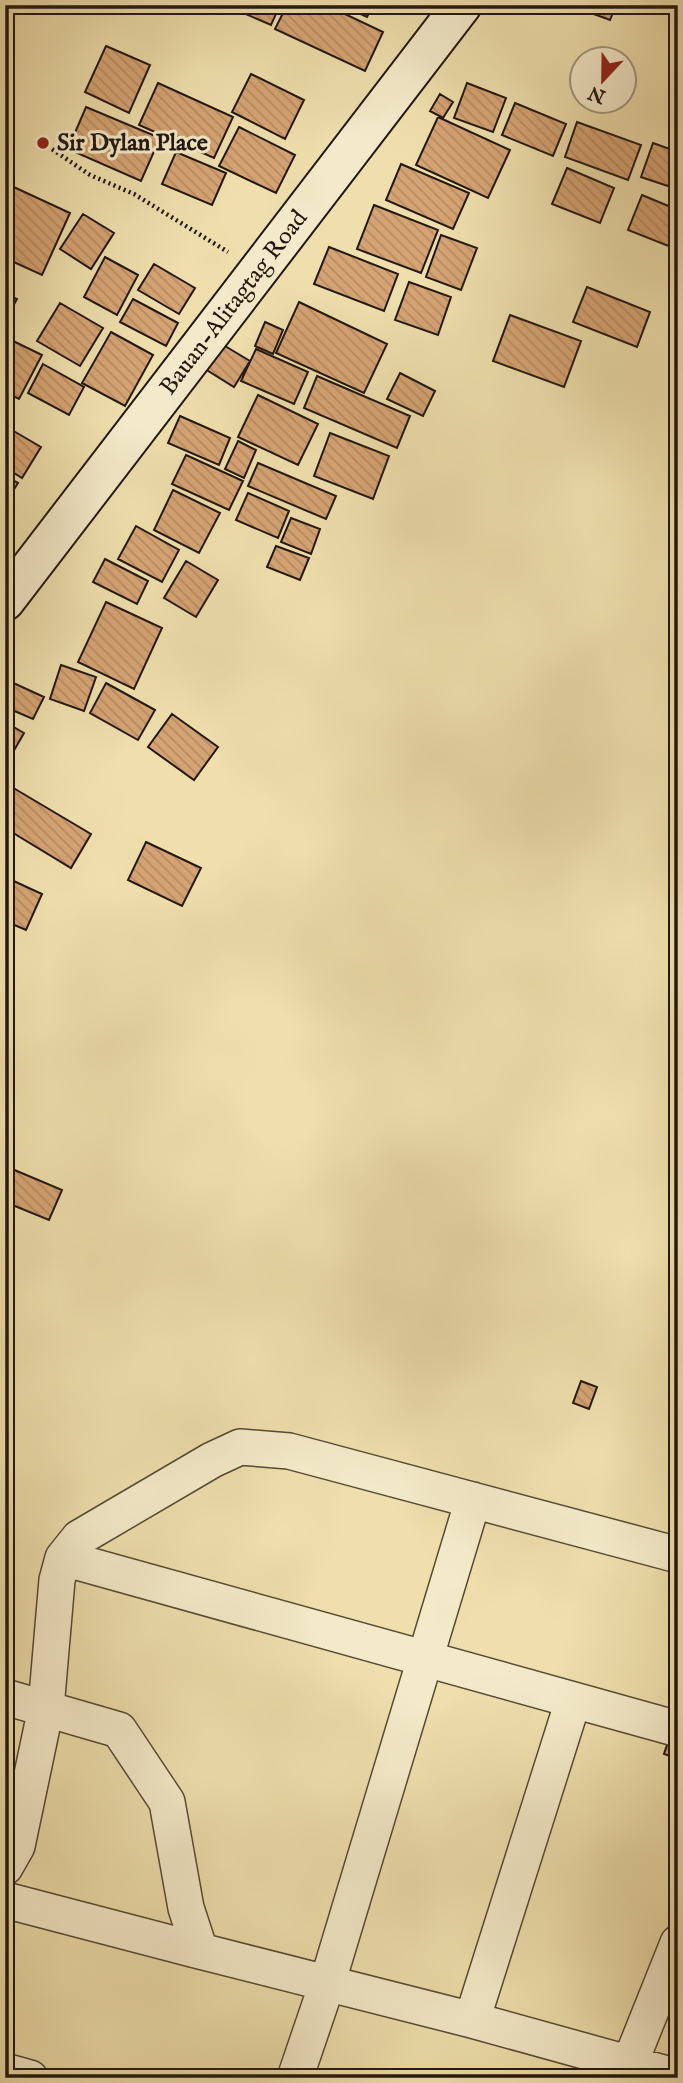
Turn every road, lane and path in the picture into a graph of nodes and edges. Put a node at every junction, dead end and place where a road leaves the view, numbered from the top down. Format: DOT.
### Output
graph roads {
  1 [pos="462,5"];
  2 [pos="43,143"];
  3 [pos="234,256"];
  4 [pos="5,601"];
  5 [pos="473,1500"];
  6 [pos="678,1555"];
  7 [pos="62,1558"];
  8 [pos="425,1659"];
  9 [pos="5,1697"];
  10 [pos="573,1701"];
  11 [pos="47,1708"];
  12 [pos="678,1730"];
  13 [pos="5,1867"];
  14 [pos="5,1900"];
  15 [pos="678,1943"];
  16 [pos="200,1951"];
  17 [pos="327,1984"];
  18 [pos="472,2020"];
  19 [pos="5,2071"];
  20 [pos="626,2071"];
  21 [pos="678,2077"];
  22 [pos="30,2078"];
  23 [pos="295,2078"];
  1 -- 4 [label="main road, Bauan-Alitagtag Road"];
  2 -- 3 [label="path"];
  5 -- 6 [label="street"];
  5 -- 7 [label="street"];
  5 -- 8 [label="street"];
  7 -- 8 [label="street"];
  7 -- 11 [label="street"];
  8 -- 10 [label="street"];
  8 -- 17 [label="street"];
  9 -- 11 [label="street"];
  10 -- 12 [label="street"];
  10 -- 18 [label="street"];
  11 -- 13 [label="street"];
  11 -- 16 [label="street"];
  14 -- 16 [label="street"];
  15 -- 20 [label="street"];
  16 -- 17 [label="street"];
  17 -- 18 [label="street"];
  17 -- 23 [label="street"];
  18 -- 20 [label="street"];
  19 -- 22 [label="street"];
  20 -- 21 [label="street"];
}
